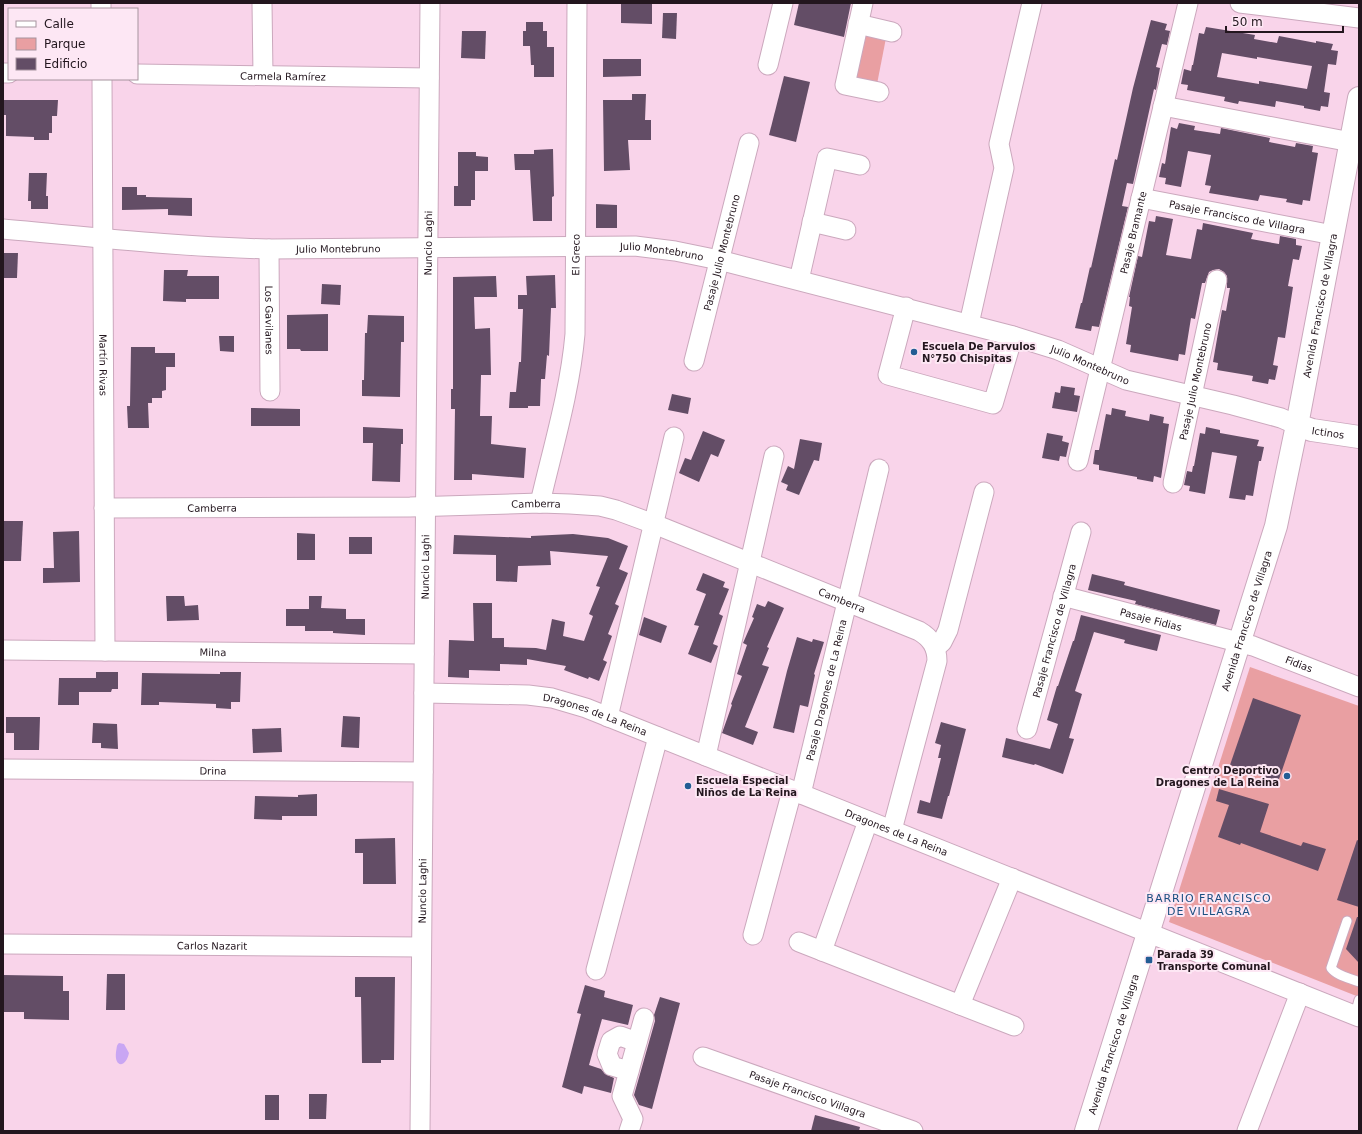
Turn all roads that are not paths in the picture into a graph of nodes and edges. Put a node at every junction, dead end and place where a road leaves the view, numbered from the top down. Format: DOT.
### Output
graph roads {
  1 [pos="262,3"];
  2 [pos="430,3"];
  3 [pos="577,3"];
  4 [pos="783,3"];
  5 [pos="863,3"];
  6 [pos="1032,3"];
  7 [pos="1188,3"];
  8 [pos="1240,3"];
  9 [pos="1359,18"];
  10 [pos="858,24"];
  11 [pos="892,32"];
  12 [pos="768,65"];
  13 [pos="138,74"];
  14 [pos="263,75"];
  15 [pos="429,78"];
  16 [pos="102,80"];
  17 [pos="879,92"];
  18 [pos="1359,98"];
  19 [pos="1163,106"];
  20 [pos="1351,142"];
  21 [pos="749,143"];
  22 [pos="860,165"];
  23 [pos="1141,198"];
  24 [pos="812,222"];
  25 [pos="3,229"];
  26 [pos="846,230"];
  27 [pos="1333,235"];
  28 [pos="103,238"];
  29 [pos="575,247"];
  30 [pos="428,248"];
  31 [pos="269,250"];
  32 [pos="719,260"];
  33 [pos="799,280"];
  34 [pos="1217,280"];
  35 [pos="906,307"];
  36 [pos="969,324"];
  37 [pos="1013,336"];
  38 [pos="694,361"];
  39 [pos="1100,369"];
  40 [pos="270,391"];
  41 [pos="1192,395"];
  42 [pos="1297,425"];
  43 [pos="674,437"];
  44 [pos="1359,437"];
  45 [pos="774,456"];
  46 [pos="1078,461"];
  47 [pos="880,469"];
  48 [pos="1173,483"];
  49 [pos="984,492"];
  50 [pos="540,503"];
  51 [pos="425,506"];
  52 [pos="104,508"];
  53 [pos="654,524"];
  54 [pos="1080,532"];
  55 [pos="750,563"];
  56 [pos="1063,596"];
  57 [pos="847,603"];
  58 [pos="1239,643"];
  59 [pos="935,648"];
  60 [pos="3,650"];
  61 [pos="105,651"];
  62 [pos="424,654"];
  63 [pos="1359,687"];
  64 [pos="424,693"];
  65 [pos="608,717"];
  66 [pos="1027,729"];
  67 [pos="658,737"];
  68 [pos="706,756"];
  69 [pos="3,769"];
  70 [pos="423,772"];
  71 [pos="797,792"];
  72 [pos="868,821"];
  73 [pos="892,830"];
  74 [pos="1012,878"];
  75 [pos="1347,921"];
  76 [pos="1148,932"];
  77 [pos="753,935"];
  78 [pos="800,942"];
  79 [pos="3,944"];
  80 [pos="421,946"];
  81 [pos="822,951"];
  82 [pos="596,970"];
  83 [pos="1359,982"];
  84 [pos="1300,993"];
  85 [pos="960,1005"];
  86 [pos="1358,1010"];
  87 [pos="644,1018"];
  88 [pos="1014,1026"];
  89 [pos="637,1042"];
  90 [pos="703,1057"];
  91 [pos="629,1071"];
  92 [pos="420,1131"];
  93 [pos="629,1131"];
  94 [pos="913,1131"];
  95 [pos="1086,1131"];
  96 [pos="1247,1131"];
  1 -- 14 [label="street"];
  2 -- 15 [label="street, Nuncio Laghi"];
  3 -- 29 [label="street, El Greco"];
  4 -- 12 [label="street"];
  5 -- 10 [label="street"];
  6 -- 36 [label="street"];
  7 -- 19 [label="street, Pasaje Bramante"];
  8 -- 9 [label="street"];
  10 -- 11 [label="street"];
  10 -- 17 [label="street"];
  13 -- 14 [label="street, Carmela Ramírez"];
  14 -- 15 [label="street, Carmela Ramírez"];
  15 -- 30 [label="street, Nuncio Laghi"];
  16 -- 28 [label="street, Martín Rivas"];
  18 -- 20 [label="street, Avenida Francisco de Villagra"];
  19 -- 20 [label="street"];
  19 -- 23 [label="street, Pasaje Bramante"];
  20 -- 27 [label="street, Avenida Francisco de Villagra"];
  21 -- 32 [label="street, Pasaje Julio Montebruno"];
  22 -- 24 [label="street"];
  23 -- 27 [label="street, Pasaje Francisco de Villagra"];
  23 -- 39 [label="street, Pasaje Bramante"];
  24 -- 26 [label="street"];
  24 -- 33 [label="street"];
  25 -- 28 [label="street, Julio Montebruno"];
  27 -- 42 [label="street, Avenida Francisco de Villagra"];
  28 -- 31 [label="street, Julio Montebruno"];
  28 -- 52 [label="street, Martín Rivas"];
  29 -- 30 [label="street, Julio Montebruno"];
  29 -- 32 [label="street, Julio Montebruno"];
  29 -- 50 [label="street, El Greco"];
  30 -- 31 [label="street, Julio Montebruno"];
  30 -- 51 [label="street, Nuncio Laghi"];
  31 -- 40 [label="street, Los Gavilanes"];
  32 -- 33 [label="street, Julio Montebruno"];
  32 -- 38 [label="street, Pasaje Julio Montebruno"];
  33 -- 35 [label="street, Julio Montebruno"];
  34 -- 41 [label="street, Pasaje Julio Montebruno"];
  35 -- 36 [label="street, Julio Montebruno"];
  35 -- 37 [label="street"];
  36 -- 37 [label="street, Julio Montebruno"];
  37 -- 39 [label="street, Julio Montebruno"];
  39 -- 41 [label="street, Julio Montebruno"];
  39 -- 46 [label="street, Pasaje Bramante"];
  41 -- 42 [label="street, Julio Montebruno"];
  41 -- 48 [label="street, Pasaje Julio Montebruno"];
  42 -- 44 [label="street, Ictinos"];
  42 -- 58 [label="street, Avenida Francisco de Villagra"];
  43 -- 53 [label="street"];
  45 -- 55 [label="street"];
  47 -- 57 [label="street, Pasaje Dragones de La Reina"];
  49 -- 59 [label="street"];
  50 -- 51 [label="street, Camberra"];
  50 -- 53 [label="street, Camberra"];
  51 -- 52 [label="street, Camberra"];
  51 -- 62 [label="street, Nuncio Laghi"];
  52 -- 61 [label="street, Martín Rivas"];
  53 -- 55 [label="street, Camberra"];
  53 -- 65 [label="street"];
  54 -- 56 [label="street, Pasaje Francisco de Villagra"];
  55 -- 57 [label="street, Camberra"];
  55 -- 68 [label="street"];
  56 -- 58 [label="street, Pasaje Fidias"];
  56 -- 66 [label="street, Pasaje Francisco de Villagra"];
  57 -- 59 [label="street, Camberra"];
  57 -- 71 [label="street, Pasaje Dragones de La Reina"];
  58 -- 63 [label="street, Fidias"];
  58 -- 76 [label="street, Avenida Francisco de Villagra"];
  59 -- 73 [label="street"];
  60 -- 61 [label="street, Milna"];
  61 -- 62 [label="street, Milna"];
  62 -- 64 [label="street, Nuncio Laghi"];
  64 -- 65 [label="street, Dragones de La Reina"];
  64 -- 70 [label="street, Nuncio Laghi"];
  65 -- 67 [label="street, Dragones de La Reina"];
  67 -- 68 [label="street, Dragones de La Reina"];
  67 -- 82 [label="street"];
  68 -- 71 [label="street, Dragones de La Reina"];
  69 -- 70 [label="street, Drina"];
  70 -- 80 [label="street, Nuncio Laghi"];
  71 -- 72 [label="street, Dragones de La Reina"];
  71 -- 77 [label="street, Pasaje Dragones de La Reina"];
  72 -- 73 [label="street, Dragones de La Reina"];
  72 -- 81 [label="street"];
  73 -- 74 [label="street, Dragones de La Reina"];
  74 -- 76 [label="street, Dragones de La Reina"];
  74 -- 85 [label="street"];
  75 -- 83 [label="lane"];
  76 -- 84 [label="street, Dragones de La Reina"];
  76 -- 95 [label="street, Avenida Francisco de Villagra"];
  78 -- 81 [label="street"];
  79 -- 80 [label="street, Carlos Nazarit"];
  80 -- 92 [label="street, Nuncio Laghi"];
  81 -- 85 [label="street"];
  84 -- 86 [label="street, Dragones de La Reina"];
  84 -- 96 [label="street"];
  85 -- 88 [label="street"];
  87 -- 89 [label="street"];
  89 -- 91 [label="street"];
  89 -- 91 [label="street"];
  90 -- 94 [label="street, Pasaje Francisco Villagra"];
  91 -- 93 [label="street"];
}
